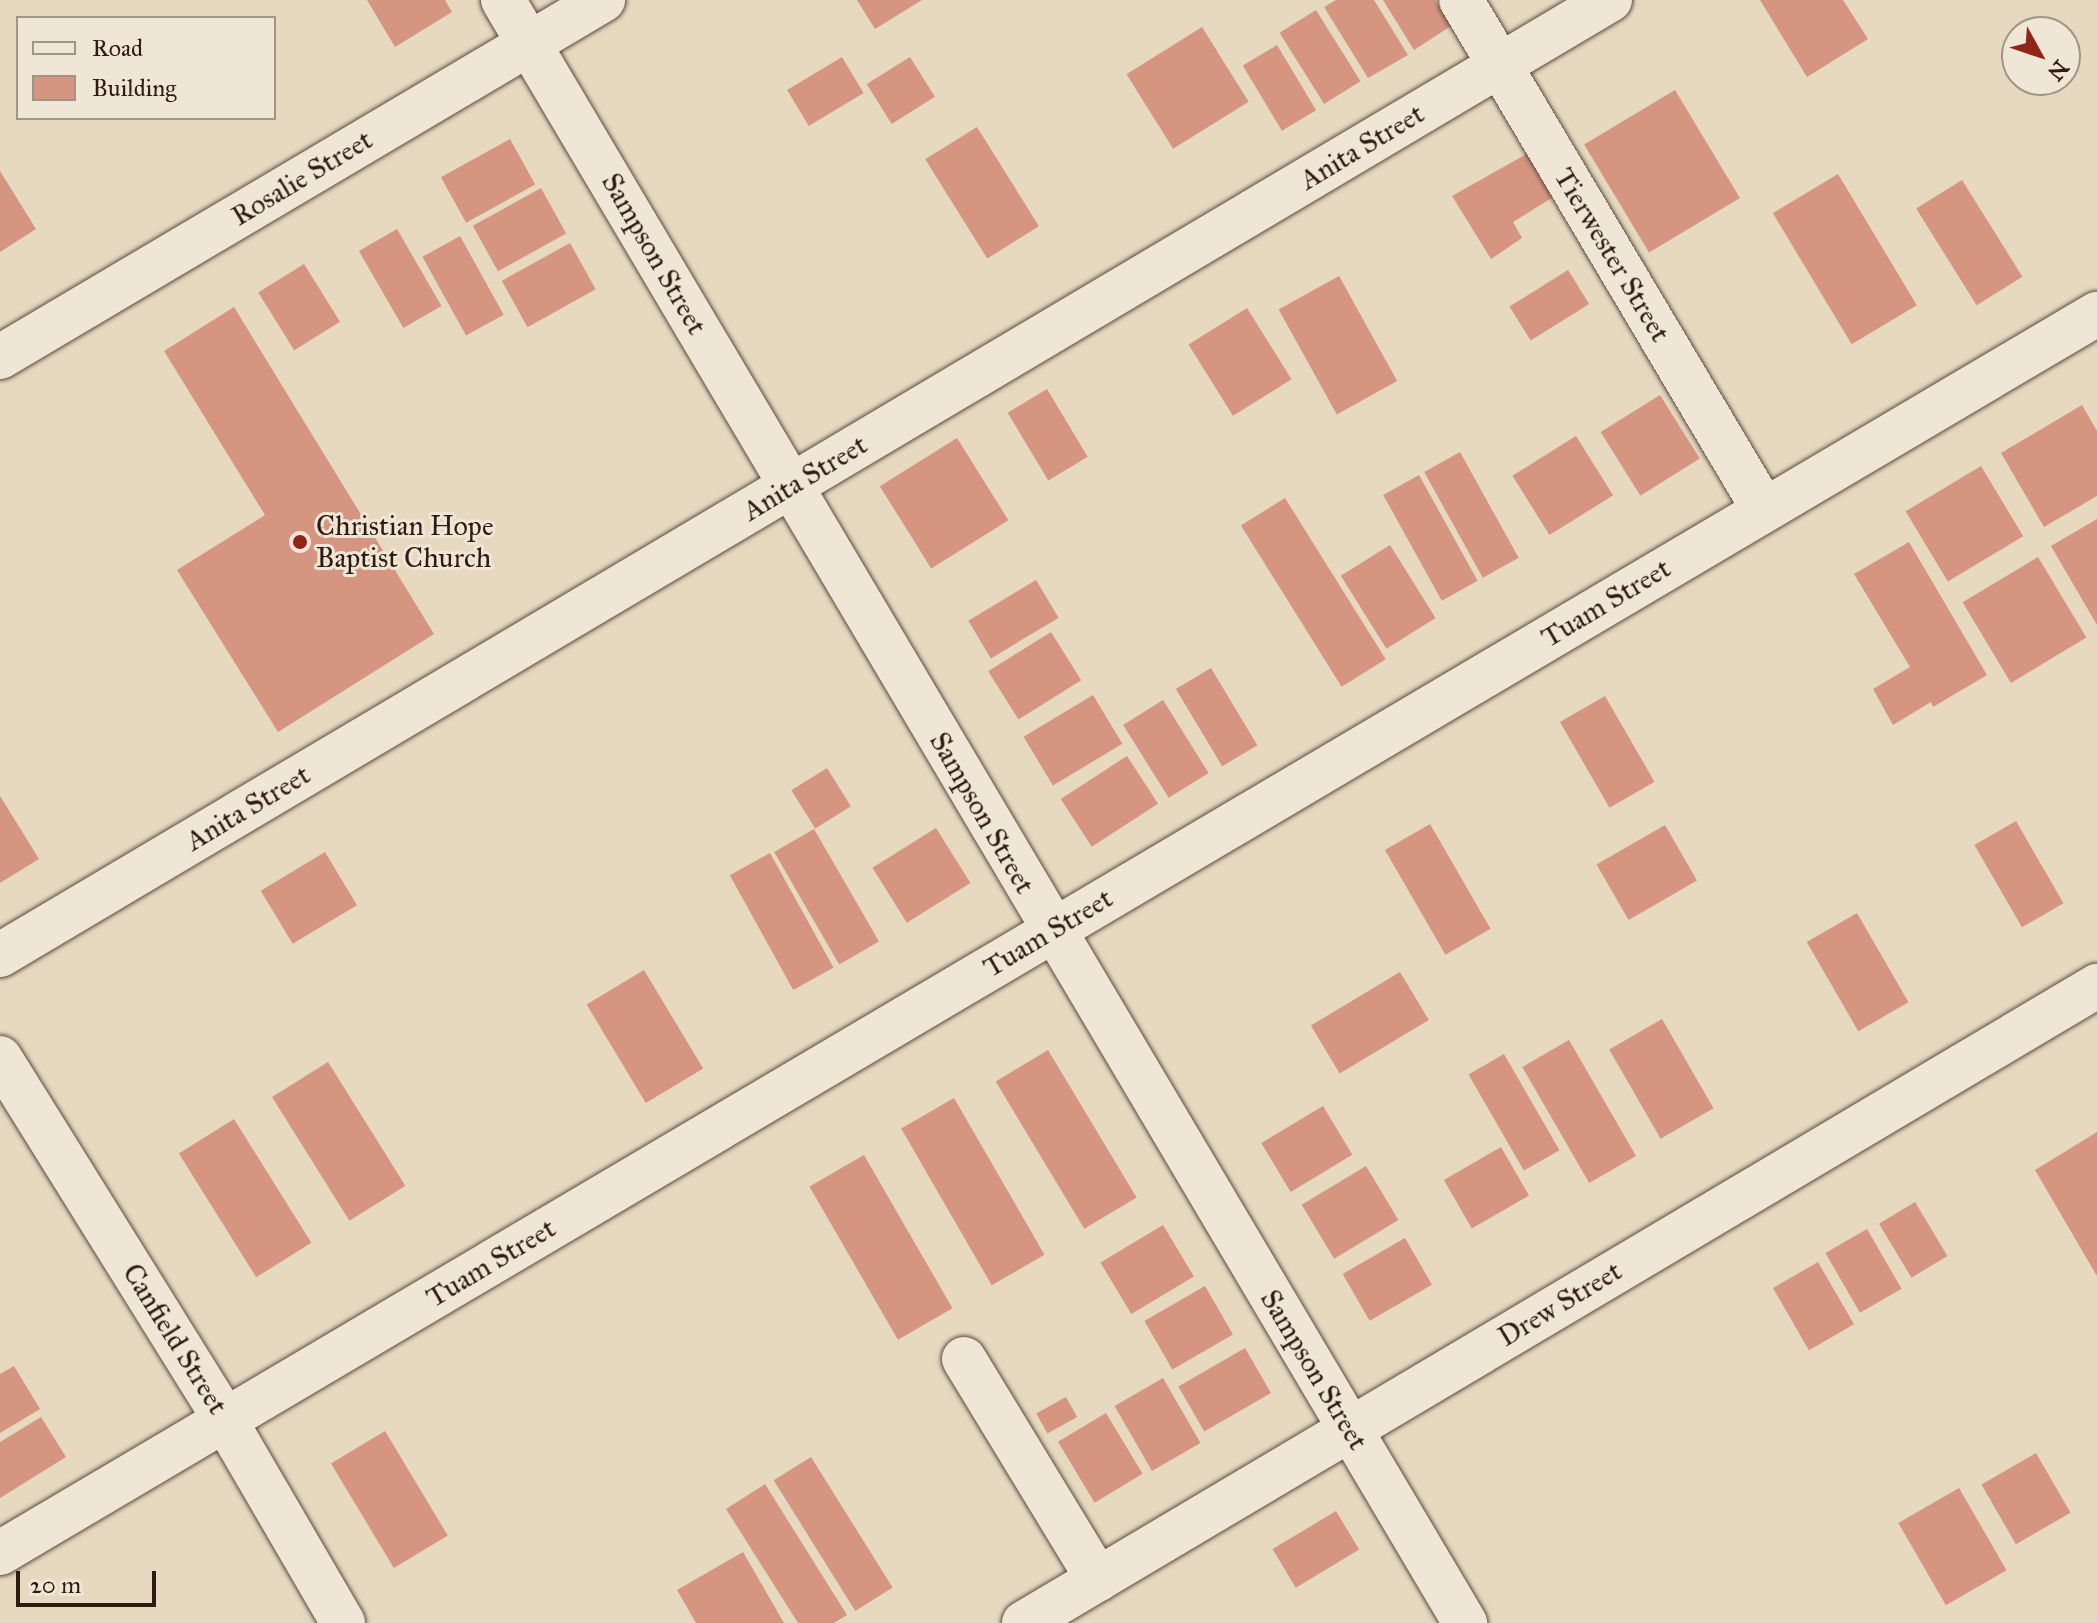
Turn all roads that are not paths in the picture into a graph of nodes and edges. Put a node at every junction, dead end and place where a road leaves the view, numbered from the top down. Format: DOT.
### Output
graph roads {
  1 [pos="503,0"];
  2 [pos="603,0"];
  3 [pos="1461,0"];
  4 [pos="1610,0"];
  5 [pos="529,43"];
  6 [pos="1499,66"];
  7 [pos="2097,314"];
  8 [pos="0,357"];
  9 [pos="790,486"];
  10 [pos="1764,510"];
  11 [pos="1052,931"];
  12 [pos="0,955"];
  13 [pos="2097,986"];
  14 [pos="0,1058"];
  15 [pos="964,1359"];
  16 [pos="225,1420"];
  17 [pos="1349,1429"];
  18 [pos="0,1553"];
  19 [pos="1098,1579"];
  20 [pos="343,1623"];
  21 [pos="1024,1623"];
  22 [pos="1465,1623"];
  1 -- 5 [label="street, Sampson Street"];
  2 -- 5 [label="street, Rosalie Street"];
  3 -- 6 [label="street, Tierwester Street"];
  4 -- 6 [label="street, Anita Street"];
  5 -- 8 [label="street, Rosalie Street"];
  5 -- 9 [label="street, Sampson Street"];
  6 -- 9 [label="street, Anita Street"];
  6 -- 10 [label="street, Tierwester Street"];
  7 -- 10 [label="street, Tuam Street"];
  9 -- 11 [label="street, Sampson Street"];
  9 -- 12 [label="street, Anita Street"];
  10 -- 11 [label="street, Tuam Street"];
  11 -- 16 [label="street, Tuam Street"];
  11 -- 17 [label="street, Sampson Street"];
  13 -- 17 [label="street, Drew Street"];
  14 -- 16 [label="street, Canfield Street"];
  15 -- 19 [label="street"];
  16 -- 18 [label="street, Tuam Street"];
  16 -- 20 [label="street, Canfield Street"];
  17 -- 19 [label="street, Drew Street"];
  17 -- 22 [label="street, Sampson Street"];
  19 -- 21 [label="street, Drew Street"];
}
